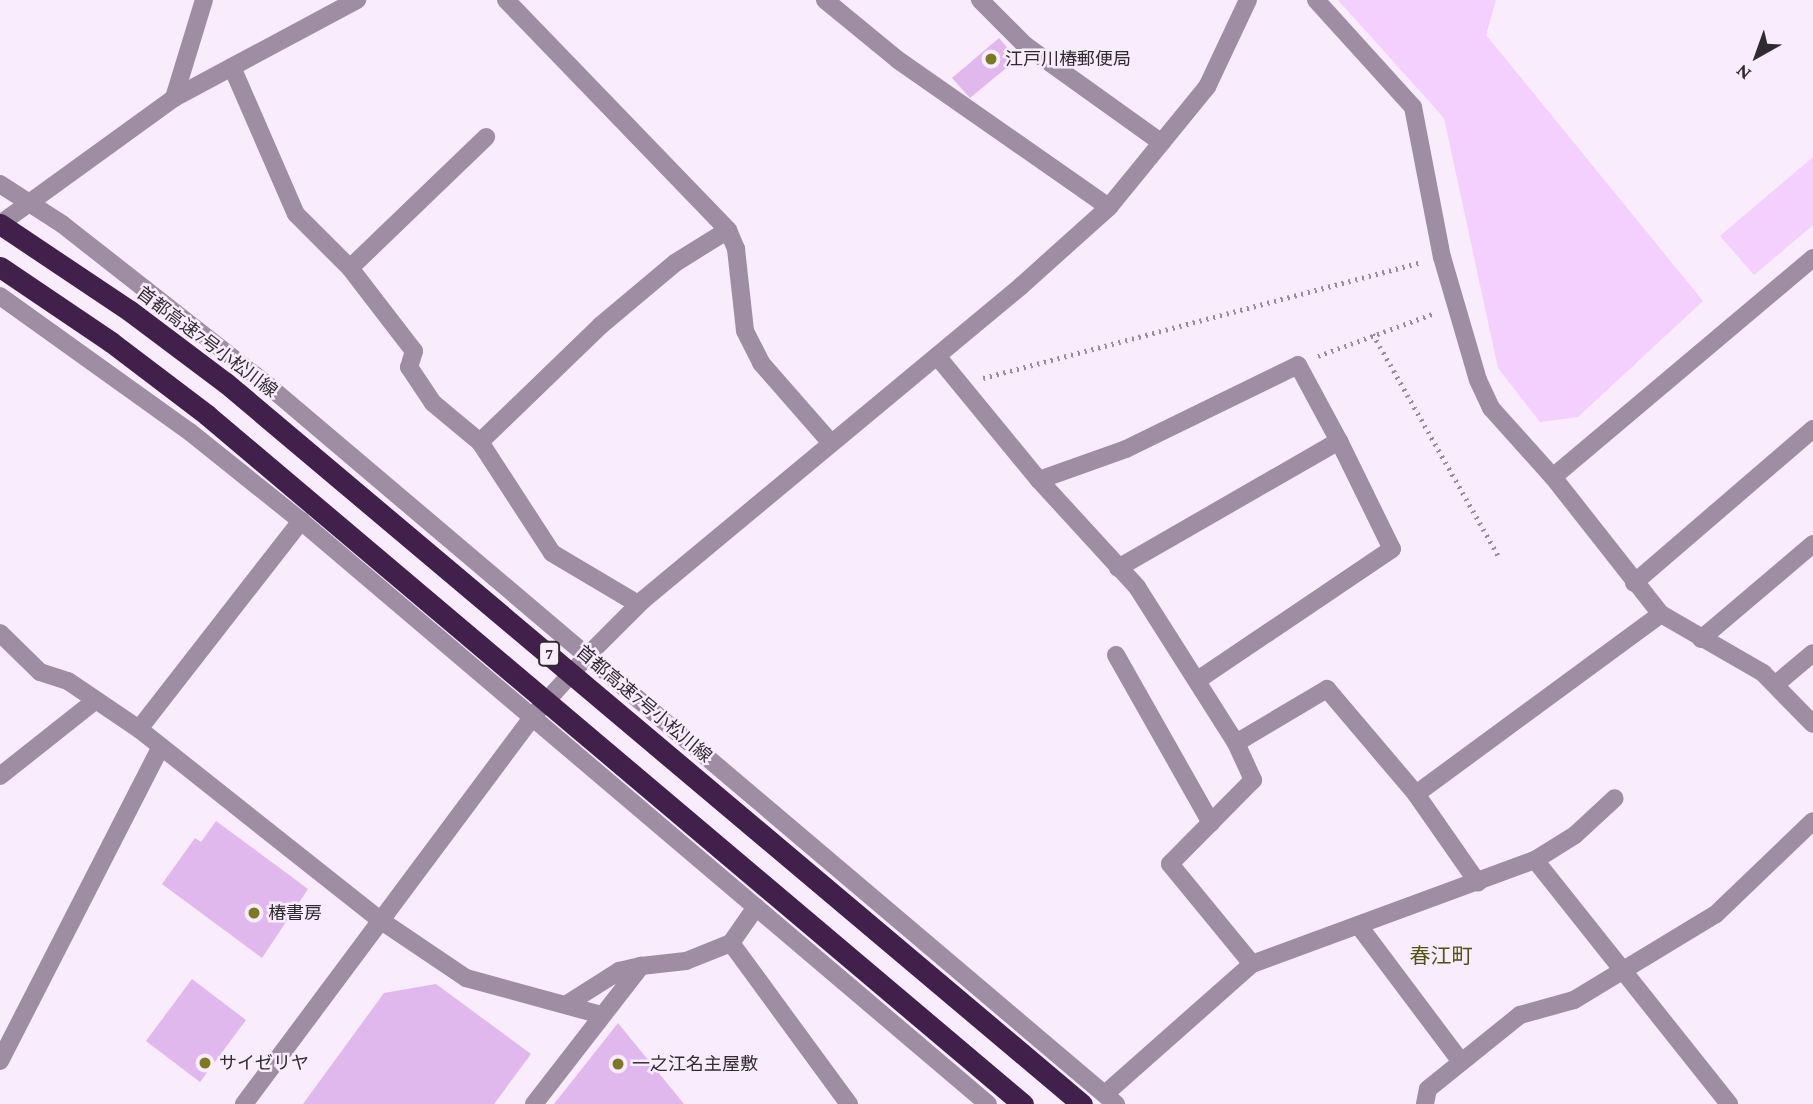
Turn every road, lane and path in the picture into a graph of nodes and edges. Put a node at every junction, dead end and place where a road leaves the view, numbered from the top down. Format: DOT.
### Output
graph roads {
  1 [pos="204,0"];
  2 [pos="356,0"];
  3 [pos="506,0"];
  4 [pos="825,0"];
  5 [pos="1004,0"];
  6 [pos="1248,0"];
  7 [pos="1316,0"];
  8 [pos="984,6"];
  9 [pos="232,67"];
  10 [pos="174,98"];
  11 [pos="486,137"];
  12 [pos="1162,143"];
  13 [pos="0,184"];
  14 [pos="29,202"];
  15 [pos="1109,207"];
  16 [pos="0,224"];
  17 [pos="728,230"];
  18 [pos="1442,257"];
  19 [pos="1813,258"];
  20 [pos="0,267"];
  21 [pos="350,268"];
  22 [pos="0,296"];
  23 [pos="1457,306"];
  24 [pos="1373,334"];
  25 [pos="937,356"];
  26 [pos="1298,365"];
  27 [pos="957,384"];
  28 [pos="1813,429"];
  29 [pos="1339,441"];
  30 [pos="480,442"];
  31 [pos="831,443"];
  32 [pos="1553,477"];
  33 [pos="1039,480"];
  34 [pos="301,521"];
  35 [pos="1813,544"];
  36 [pos="1498,555"];
  37 [pos="1118,568"];
  38 [pos="1634,583"];
  39 [pos="638,604"];
  40 [pos="1661,614"];
  41 [pos="0,633"];
  42 [pos="1701,639"];
  43 [pos="1813,653"];
  44 [pos="1116,654"];
  45 [pos="588,655"];
  46 [pos="1199,679"];
  47 [pos="1776,684"];
  48 [pos="96,700"];
  49 [pos="532,717"];
  50 [pos="1813,724"];
  51 [pos="139,729"];
  52 [pos="1237,743"];
  53 [pos="159,750"];
  54 [pos="0,776"];
  55 [pos="1416,794"];
  56 [pos="1615,798"];
  57 [pos="1813,821"];
  58 [pos="1211,823"];
  59 [pos="1535,860"];
  60 [pos="1479,883"];
  61 [pos="756,907"];
  62 [pos="380,920"];
  63 [pos="1359,926"];
  64 [pos="731,943"];
  65 [pos="1252,964"];
  66 [pos="641,966"];
  67 [pos="1621,971"];
  68 [pos="567,1004"];
  69 [pos="601,1015"];
  70 [pos="0,1062"];
  71 [pos="1461,1062"];
  72 [pos="1111,1099"];
  73 [pos="244,1104"];
  74 [pos="534,1104"];
  75 [pos="849,1104"];
  76 [pos="988,1104"];
  77 [pos="1023,1104"];
  78 [pos="1082,1104"];
  79 [pos="1425,1104"];
  80 [pos="1729,1104"];
  1 -- 10 [label="street"];
  2 -- 9 [label="street"];
  3 -- 17 [label="street"];
  4 -- 15 [label="street"];
  5 -- 8 [label="street"];
  6 -- 12 [label="street"];
  7 -- 18 [label="street"];
  8 -- 12 [label="street"];
  9 -- 10 [label="street"];
  9 -- 21 [label="street"];
  10 -- 14 [label="street"];
  11 -- 21 [label="street"];
  12 -- 15 [label="street"];
  13 -- 14 [label="street"];
  14 -- 16 [label="street"];
  14 -- 45 [label="street"];
  15 -- 25 [label="street"];
  16 -- 78 [label="highway, 首都高速7号小松川線 / 7, bridge"];
  17 -- 30 [label="street"];
  17 -- 31 [label="street"];
  18 -- 23 [label="street"];
  18 -- 27 [label="path"];
  19 -- 32 [label="street"];
  20 -- 77 [label="highway, 7, bridge"];
  21 -- 30 [label="street"];
  22 -- 34 [label="street"];
  23 -- 24 [label="path"];
  23 -- 32 [label="street"];
  24 -- 26 [label="path"];
  24 -- 36 [label="path"];
  25 -- 27 [label="street"];
  25 -- 31 [label="street"];
  26 -- 29 [label="street"];
  26 -- 33 [label="street"];
  27 -- 33 [label="street"];
  28 -- 38 [label="street"];
  29 -- 37 [label="street"];
  29 -- 46 [label="street"];
  30 -- 39 [label="street"];
  31 -- 39 [label="street"];
  32 -- 38 [label="street"];
  33 -- 37 [label="street"];
  34 -- 49 [label="street"];
  34 -- 51 [label="street"];
  35 -- 42 [label="street"];
  37 -- 46 [label="street"];
  38 -- 40 [label="street"];
  39 -- 45 [label="street"];
  40 -- 42 [label="street"];
  40 -- 55 [label="street"];
  41 -- 48 [label="street"];
  42 -- 47 [label="street"];
  43 -- 47 [label="street"];
  44 -- 58 [label="street"];
  45 -- 49 [label="street"];
  45 -- 72 [label="street"];
  46 -- 52 [label="street"];
  47 -- 50 [label="street"];
  48 -- 51 [label="street"];
  48 -- 54 [label="street"];
  49 -- 61 [label="street"];
  49 -- 62 [label="street"];
  51 -- 53 [label="street"];
  52 -- 55 [label="street"];
  52 -- 58 [label="street"];
  53 -- 62 [label="street"];
  53 -- 70 [label="street"];
  55 -- 60 [label="street"];
  56 -- 59 [label="street"];
  57 -- 67 [label="street"];
  58 -- 65 [label="street"];
  59 -- 60 [label="street"];
  59 -- 67 [label="street"];
  60 -- 63 [label="street"];
  61 -- 64 [label="street"];
  61 -- 76 [label="street"];
  62 -- 68 [label="street"];
  62 -- 73 [label="street"];
  63 -- 65 [label="street"];
  63 -- 71 [label="street"];
  64 -- 66 [label="street"];
  64 -- 75 [label="street"];
  65 -- 72 [label="street"];
  66 -- 68 [label="street"];
  66 -- 69 [label="street"];
  67 -- 71 [label="street"];
  67 -- 80 [label="street"];
  68 -- 69 [label="street"];
  69 -- 74 [label="street"];
  71 -- 79 [label="street"];
}
